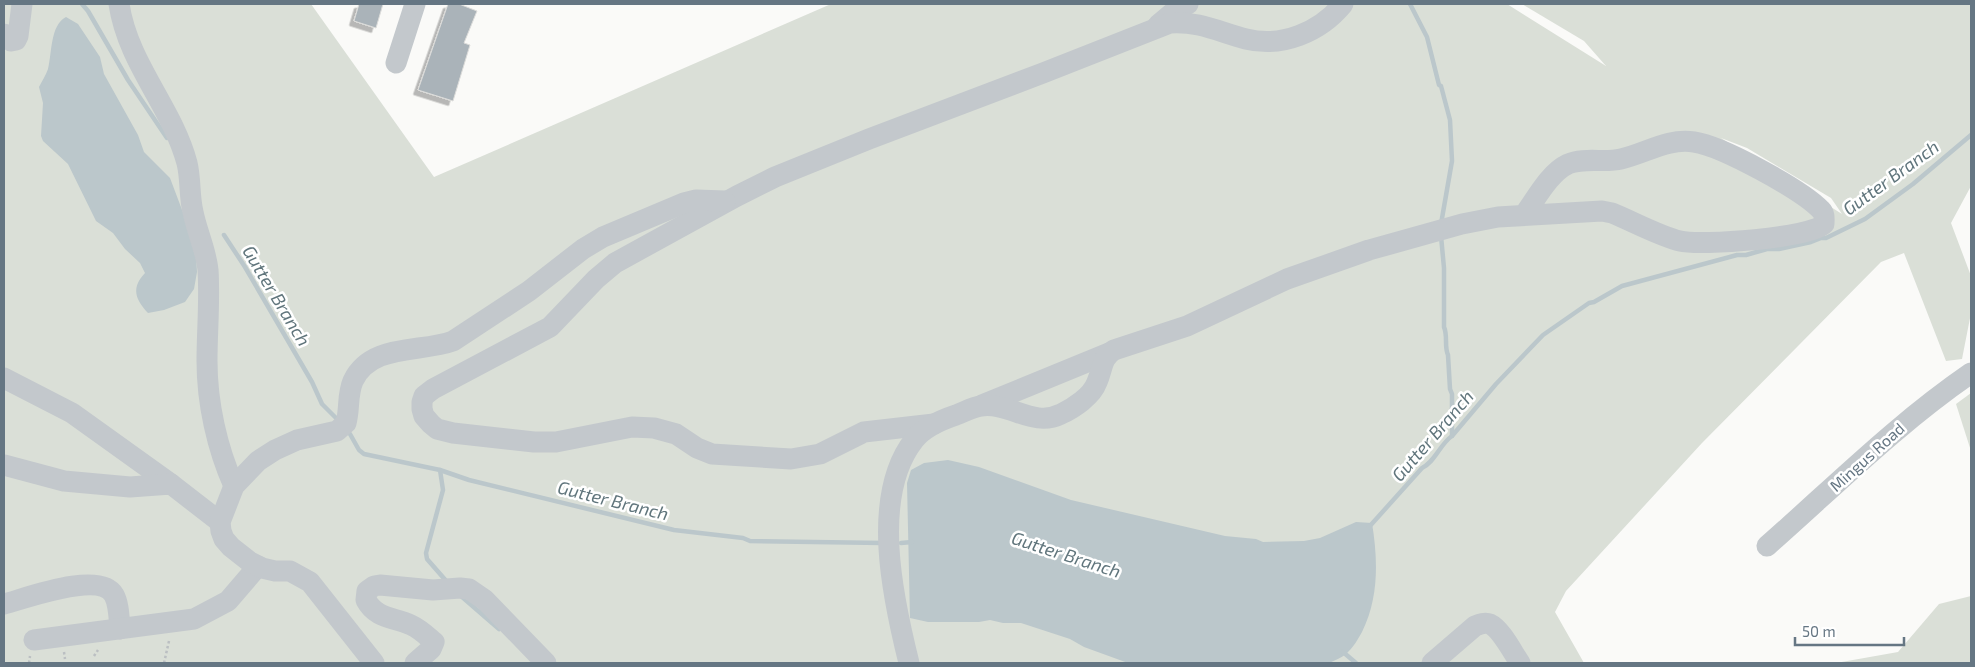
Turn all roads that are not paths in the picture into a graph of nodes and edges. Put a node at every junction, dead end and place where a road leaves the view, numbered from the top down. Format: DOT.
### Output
graph roads {
  1 [pos="22,4"];
  2 [pos="119,4"];
  3 [pos="415,4"];
  4 [pos="1188,4"];
  5 [pos="1343,4"];
  6 [pos="1154,28"];
  7 [pos="4,34"];
  8 [pos="396,63"];
  9 [pos="728,201"];
  10 [pos="1524,215"];
  11 [pos="1110,353"];
  12 [pos="1971,374"];
  13 [pos="4,378"];
  14 [pos="980,406"];
  15 [pos="934,424"];
  16 [pos="4,465"];
  17 [pos="171,484"];
  18 [pos="234,486"];
  19 [pos="220,522"];
  20 [pos="1767,546"];
  21 [pos="258,566"];
  22 [pos="4,604"];
  23 [pos="120,629"];
  24 [pos="34,640"];
  25 [pos="374,663"];
  26 [pos="415,663"];
  27 [pos="546,663"];
  28 [pos="908,663"];
  29 [pos="1432,663"];
  30 [pos="1520,663"];
  1 -- 7 [label="street"];
  2 -- 18 [label="street"];
  3 -- 8 [label="street"];
  4 -- 6 [label="street"];
  5 -- 6 [label="street"];
  6 -- 9 [label="street"];
  9 -- 15 [label="street"];
  9 -- 18 [label="street"];
  10 -- 10 [label="street"];
  10 -- 11 [label="street"];
  11 -- 14 [label="street"];
  11 -- 14 [label="street"];
  12 -- 20 [label="street, Mingus Road"];
  13 -- 17 [label="street"];
  14 -- 15 [label="street"];
  15 -- 28 [label="street"];
  16 -- 17 [label="street"];
  17 -- 19 [label="street"];
  18 -- 19 [label="street"];
  19 -- 21 [label="street"];
  21 -- 23 [label="street"];
  21 -- 25 [label="street"];
  22 -- 23 [label="street"];
  23 -- 24 [label="street"];
  26 -- 27 [label="street"];
  29 -- 30 [label="street"];
}
